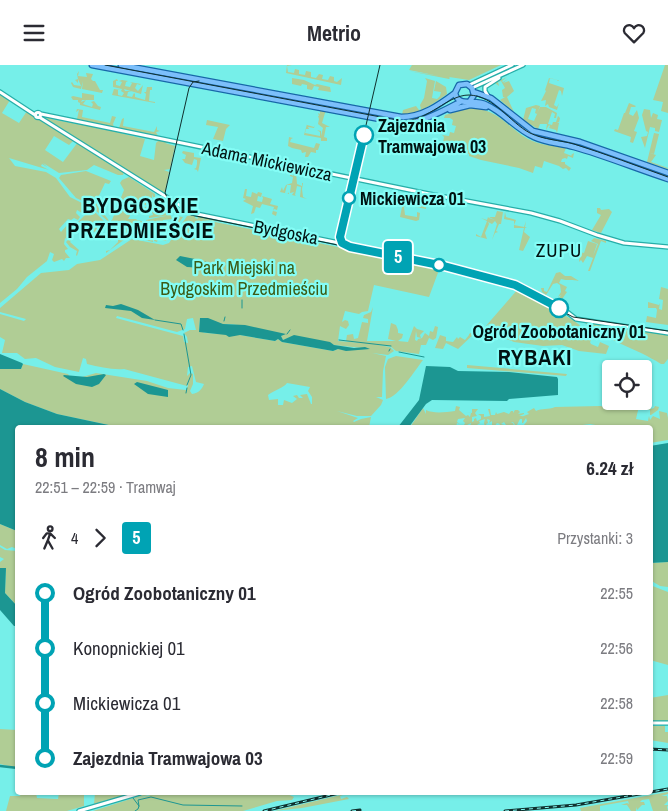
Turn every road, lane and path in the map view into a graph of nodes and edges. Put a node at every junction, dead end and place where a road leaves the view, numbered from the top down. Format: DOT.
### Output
graph roads {
  1 [pos="92,65"];
  2 [pos="122,65"];
  3 [pos="512,65"];
  4 [pos="523,65"];
  5 [pos="506,73"];
  6 [pos="472,88"];
  7 [pos="0,92"];
  8 [pos="455,93"];
  9 [pos="491,98"];
  10 [pos="460,101"];
  11 [pos="470,101"];
  12 [pos="492,108"];
  13 [pos="442,112"];
  14 [pos="368,114"];
  15 [pos="38,115"];
  16 [pos="668,173"];
  17 [pos="668,179"];
  18 [pos="668,247"];
  19 [pos="668,333"];
  20 [pos="653,723"];
  21 [pos="668,723"];
  22 [pos="133,795"];
  23 [pos="79,811"];
  1 -- 14 [label="main road"];
  2 -- 14 [label="main road"];
  3 -- 6 [label="street"];
  4 -- 5 [label="street"];
  5 -- 6 [label="street"];
  5 -- 9 [label="street"];
  6 -- 8 [label="main road"];
  6 -- 9 [label="main road"];
  6 -- 11 [label="main road"];
  7 -- 15 [label="street"];
  8 -- 10 [label="main road"];
  8 -- 14 [label="main road"];
  9 -- 16 [label="main road"];
  10 -- 11 [label="main road"];
  10 -- 13 [label="main road"];
  11 -- 12 [label="main road"];
  12 -- 13 [label="main road"];
  12 -- 17 [label="main road"];
  13 -- 14 [label="main road"];
  15 -- 18 [label="street, Adama Mickiewicza"];
  15 -- 19 [label="street, Bydgoska"];
  20 -- 21 [label="street"];
  22 -- 23 [label="street"];
}
